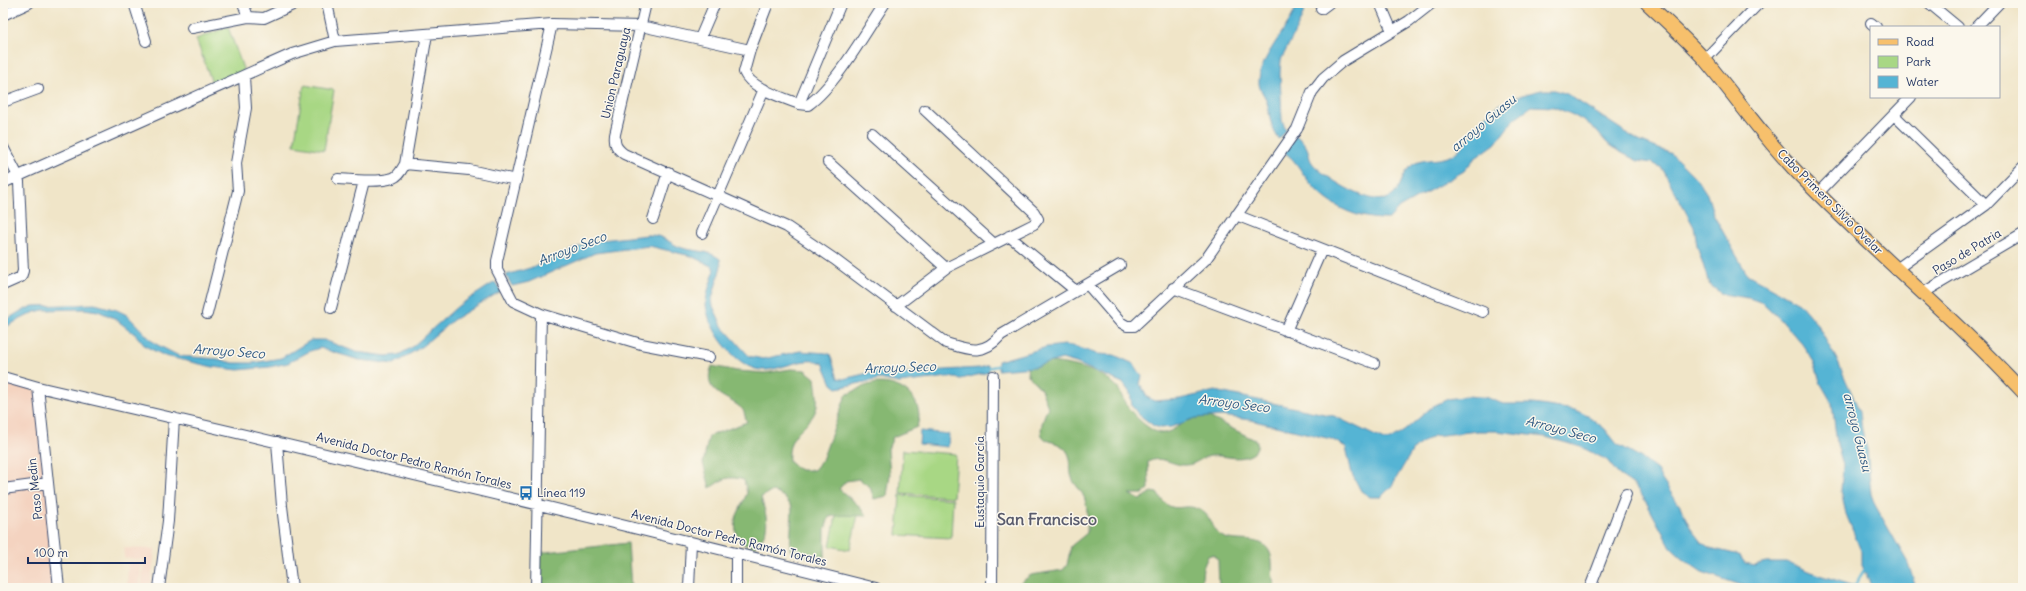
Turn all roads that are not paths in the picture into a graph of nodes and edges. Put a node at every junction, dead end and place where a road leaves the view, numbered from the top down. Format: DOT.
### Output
graph roads {
  1 [pos="29,3"];
  2 [pos="134,3"];
  3 [pos="243,3"];
  4 [pos="297,3"];
  5 [pos="327,3"];
  6 [pos="646,3"];
  7 [pos="715,3"];
  8 [pos="768,3"];
  9 [pos="841,3"];
  10 [pos="885,3"];
  11 [pos="1380,3"];
  12 [pos="1432,3"];
  13 [pos="1647,3"];
  14 [pos="1759,3"];
  15 [pos="1930,3"];
  16 [pos="1999,3"];
  17 [pos="3,14"];
  18 [pos="248,17"];
  19 [pos="552,24"];
  20 [pos="640,26"];
  21 [pos="1957,26"];
  22 [pos="1977,26"];
  23 [pos="192,28"];
  24 [pos="1392,31"];
  25 [pos="427,34"];
  26 [pos="700,38"];
  27 [pos="146,41"];
  28 [pos="335,41"];
  29 [pos="750,50"];
  30 [pos="1704,60"];
  31 [pos="244,77"];
  32 [pos="38,89"];
  33 [pos="764,89"];
  34 [pos="1910,98"];
  35 [pos="3,102"];
  36 [pos="799,104"];
  37 [pos="925,110"];
  38 [pos="1894,115"];
  39 [pos="872,134"];
  40 [pos="3,147"];
  41 [pos="828,162"];
  42 [pos="405,164"];
  43 [pos="2023,167"];
  44 [pos="668,172"];
  45 [pos="18,176"];
  46 [pos="338,179"];
  47 [pos="516,180"];
  48 [pos="364,181"];
  49 [pos="3,184"];
  50 [pos="1818,193"];
  51 [pos="718,195"];
  52 [pos="1986,205"];
  53 [pos="1236,215"];
  54 [pos="653,219"];
  55 [pos="702,233"];
  56 [pos="2023,234"];
  57 [pos="1009,236"];
  58 [pos="993,243"];
  59 [pos="1322,249"];
  60 [pos="1120,264"];
  61 [pos="946,268"];
  62 [pos="1898,268"];
  63 [pos="3,285"];
  64 [pos="1088,285"];
  65 [pos="1174,288"];
  66 [pos="1076,291"];
  67 [pos="1923,293"];
  68 [pos="896,306"];
  69 [pos="331,308"];
  70 [pos="1483,312"];
  71 [pos="207,314"];
  72 [pos="541,314"];
  73 [pos="1286,331"];
  74 [pos="710,357"];
  75 [pos="1374,364"];
  76 [pos="993,376"];
  77 [pos="3,377"];
  78 [pos="38,387"];
  79 [pos="2023,392"];
  80 [pos="174,418"];
  81 [pos="277,442"];
  82 [pos="48,483"];
  83 [pos="3,489"];
  84 [pos="1626,494"];
  85 [pos="537,504"];
  86 [pos="691,542"];
  87 [pos="736,553"];
  88 [pos="59,588"];
  89 [pos="159,588"];
  90 [pos="292,588"];
  91 [pos="536,588"];
  92 [pos="690,588"];
  93 [pos="736,588"];
  94 [pos="876,588"];
  95 [pos="992,588"];
  96 [pos="1590,588"];
  1 -- 17 [label="street"];
  2 -- 27 [label="street"];
  3 -- 18 [label="street"];
  4 -- 18 [label="street"];
  5 -- 28 [label="street"];
  6 -- 20 [label="street, Union Paraguaya"];
  7 -- 26 [label="street"];
  8 -- 29 [label="street"];
  9 -- 36 [label="street"];
  10 -- 36 [label="street"];
  11 -- 24 [label="street"];
  12 -- 24 [label="street"];
  13 -- 30 [label="main road, Cabo Primero Silvio Ovelar"];
  14 -- 30 [label="street"];
  15 -- 21 [label="street"];
  16 -- 22 [label="street"];
  18 -- 23 [label="street"];
  19 -- 20 [label="street"];
  19 -- 25 [label="street"];
  19 -- 47 [label="street"];
  20 -- 26 [label="street"];
  20 -- 44 [label="street, Union Paraguaya"];
  24 -- 53 [label="street"];
  25 -- 28 [label="street"];
  25 -- 42 [label="street"];
  26 -- 29 [label="street"];
  28 -- 31 [label="street"];
  29 -- 33 [label="street"];
  30 -- 50 [label="main road, Cabo Primero Silvio Ovelar"];
  31 -- 45 [label="street"];
  31 -- 71 [label="street"];
  32 -- 35 [label="street"];
  33 -- 36 [label="street"];
  33 -- 51 [label="street"];
  34 -- 38 [label="street"];
  37 -- 57 [label="street"];
  38 -- 50 [label="street"];
  38 -- 52 [label="street"];
  39 -- 58 [label="street"];
  40 -- 45 [label="street"];
  41 -- 61 [label="street"];
  42 -- 47 [label="street"];
  42 -- 48 [label="street"];
  43 -- 52 [label="street"];
  44 -- 51 [label="street"];
  44 -- 54 [label="street"];
  45 -- 49 [label="street"];
  45 -- 63 [label="street"];
  46 -- 48 [label="street"];
  47 -- 72 [label="street"];
  48 -- 69 [label="street"];
  50 -- 62 [label="main road, Cabo Primero Silvio Ovelar"];
  51 -- 55 [label="street"];
  51 -- 68 [label="street"];
  52 -- 62 [label="street"];
  53 -- 59 [label="street"];
  53 -- 65 [label="street"];
  56 -- 67 [label="street, Paso de Patria"];
  57 -- 58 [label="street"];
  57 -- 66 [label="street"];
  58 -- 61 [label="street"];
  59 -- 70 [label="street"];
  59 -- 73 [label="street"];
  60 -- 64 [label="street"];
  61 -- 68 [label="street"];
  62 -- 67 [label="main road, Cabo Primero Silvio Ovelar"];
  64 -- 65 [label="street"];
  64 -- 66 [label="street"];
  65 -- 73 [label="street"];
  66 -- 68 [label="street"];
  67 -- 79 [label="main road, Cabo Primero Silvio Ovelar"];
  72 -- 74 [label="street"];
  72 -- 85 [label="street"];
  73 -- 75 [label="street"];
  76 -- 95 [label="street, Eustaquio García"];
  77 -- 78 [label="street, Avenida Doctor Pedro Ramón Torales"];
  78 -- 80 [label="street, Avenida Doctor Pedro Ramón Torales"];
  78 -- 82 [label="street, Paso Medin"];
  80 -- 81 [label="street, Avenida Doctor Pedro Ramón Torales"];
  80 -- 89 [label="street"];
  81 -- 85 [label="street, Avenida Doctor Pedro Ramón Torales"];
  81 -- 90 [label="street"];
  82 -- 83 [label="street"];
  82 -- 88 [label="street, Paso Medin"];
  84 -- 96 [label="street"];
  85 -- 86 [label="street, Avenida Doctor Pedro Ramón Torales"];
  85 -- 91 [label="street"];
  86 -- 87 [label="street, Avenida Doctor Pedro Ramón Torales"];
  86 -- 92 [label="street"];
  87 -- 93 [label="street"];
  87 -- 94 [label="street, Avenida Doctor Pedro Ramón Torales"];
}
